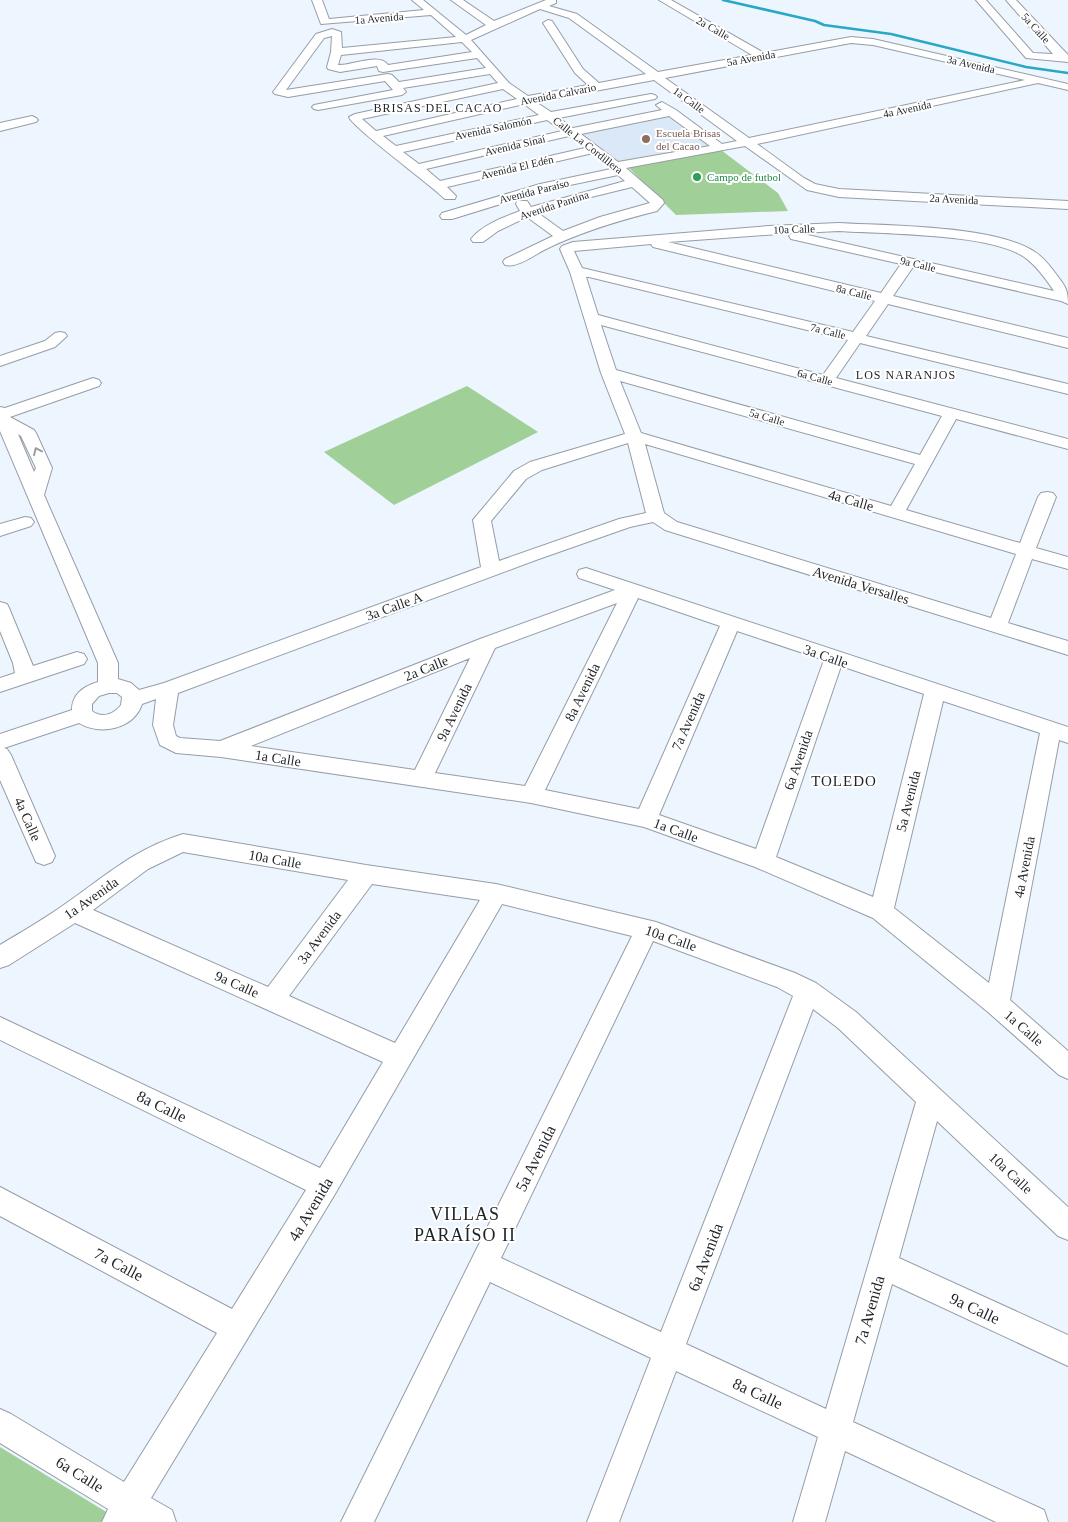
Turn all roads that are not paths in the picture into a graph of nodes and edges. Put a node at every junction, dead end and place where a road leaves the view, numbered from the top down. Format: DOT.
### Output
graph roads {
  1 [pos="317,0"];
  2 [pos="417,0"];
  3 [pos="456,0"];
  4 [pos="520,0"];
  5 [pos="555,0"];
  6 [pos="664,0"];
  7 [pos="981,0"];
  8 [pos="1011,0"];
  9 [pos="537,7"];
  10 [pos="434,12"];
  11 [pos="548,23"];
  12 [pos="493,25"];
  13 [pos="465,39"];
  14 [pos="873,42"];
  15 [pos="336,52"];
  16 [pos="480,54"];
  17 [pos="762,56"];
  18 [pos="1065,58"];
  19 [pos="493,70"];
  20 [pos="1068,75"];
  21 [pos="656,76"];
  22 [pos="389,77"];
  23 [pos="630,81"];
  24 [pos="1035,82"];
  25 [pos="505,85"];
  26 [pos="597,86"];
  27 [pos="1068,87"];
  28 [pos="1053,95"];
  29 [pos="651,97"];
  30 [pos="526,100"];
  31 [pos="318,107"];
  32 [pos="672,112"];
  33 [pos="550,116"];
  34 [pos="32,120"];
  35 [pos="5,123"];
  36 [pos="571,132"];
  37 [pos="373,135"];
  38 [pos="747,142"];
  39 [pos="720,148"];
  40 [pos="595,149"];
  41 [pos="394,150"];
  42 [pos="417,168"];
  43 [pos="620,169"];
  44 [pos="634,183"];
  45 [pos="438,185"];
  46 [pos="839,193"];
  47 [pos="515,195"];
  48 [pos="450,196"];
  49 [pos="1068,205"];
  50 [pos="529,213"];
  51 [pos="447,216"];
  52 [pos="769,230"];
  53 [pos="680,237"];
  54 [pos="641,239"];
  55 [pos="478,240"];
  56 [pos="568,241"];
  57 [pos="684,251"];
  58 [pos="510,262"];
  59 [pos="910,262"];
  60 [pos="583,273"];
  61 [pos="884,299"];
  62 [pos="1067,299"];
  63 [pos="591,318"];
  64 [pos="60,336"];
  65 [pos="857,338"];
  66 [pos="1068,344"];
  67 [pos="0,361"];
  68 [pos="609,373"];
  69 [pos="827,380"];
  70 [pos="93,383"];
  71 [pos="1068,390"];
  72 [pos="951,413"];
  73 [pos="2,417"];
  74 [pos="634,436"];
  75 [pos="1068,444"];
  76 [pos="924,461"];
  77 [pos="1047,497"];
  78 [pos="896,513"];
  79 [pos="656,516"];
  80 [pos="25,522"];
  81 [pos="0,530"];
  82 [pos="1026,551"];
  83 [pos="1068,563"];
  84 [pos="491,570"];
  85 [pos="586,574"];
  86 [pos="633,590"];
  87 [pos="0,608"];
  88 [pos="731,623"];
  89 [pos="997,626"];
  90 [pos="487,644"];
  91 [pos="1068,648"];
  92 [pos="77,659"];
  93 [pos="834,659"];
  94 [pos="24,676"];
  95 [pos="0,685"];
  96 [pos="108,686"];
  97 [pos="168,689"];
  98 [pos="936,692"];
  99 [pos="134,699"];
  100 [pos="82,714"];
  101 [pos="1060,733"];
  102 [pos="0,742"];
  103 [pos="221,749"];
  104 [pos="0,755"];
  105 [pos="421,779"];
  106 [pos="531,795"];
  107 [pos="646,819"];
  108 [pos="183,843"];
  109 [pos="44,856"];
  110 [pos="763,861"];
  111 [pos="366,874"];
  112 [pos="496,893"];
  113 [pos="881,911"];
  114 [pos="74,912"];
  115 [pos="647,930"];
  116 [pos="0,958"];
  117 [pos="807,991"];
  118 [pos="272,1000"];
  119 [pos="997,1004"];
  120 [pos="0,1028"];
  121 [pos="400,1057"];
  122 [pos="1068,1066"];
  123 [pos="930,1099"];
  124 [pos="325,1185"];
  125 [pos="0,1201"];
  126 [pos="1068,1226"];
  127 [pos="483,1264"];
  128 [pos="882,1265"];
  129 [pos="238,1328"];
  130 [pos="669,1351"];
  131 [pos="1068,1351"];
  132 [pos="0,1425"];
  133 [pos="835,1430"];
  134 [pos="124,1513"];
  135 [pos="160,1522"];
  136 [pos="357,1522"];
  137 [pos="604,1522"];
  138 [pos="809,1522"];
  139 [pos="1032,1522"];
  1 -- 10 [label="street, 1a Avenida"];
  2 -- 10 [label="street, Calle La Cordillera"];
  3 -- 12 [label="street"];
  4 -- 9 [label="street, 1a Calle"];
  5 -- 9 [label="street"];
  6 -- 17 [label="street, 2a Calle"];
  7 -- 18 [label="street"];
  8 -- 18 [label="street, 5a Calle"];
  9 -- 12 [label="street"];
  9 -- 21 [label="street, 1a Calle"];
  10 -- 13 [label="street, Calle La Cordillera"];
  11 -- 26 [label="street"];
  12 -- 13 [label="street"];
  13 -- 15 [label="street"];
  13 -- 16 [label="street, Calle La Cordillera"];
  14 -- 17 [label="street, 5a Avenida"];
  14 -- 24 [label="street, 3a Avenida"];
  15 -- 22 [label="street"];
  15 -- 22 [label="street"];
  16 -- 19 [label="street, Calle La Cordillera"];
  16 -- 22 [label="street"];
  17 -- 21 [label="street, 5a Avenida"];
  19 -- 22 [label="street"];
  19 -- 25 [label="street, Calle La Cordillera"];
  20 -- 24 [label="street, 4a Avenida"];
  21 -- 23 [label="street, Avenida Calvario"];
  21 -- 38 [label="street, 1a Calle"];
  22 -- 31 [label="street"];
  23 -- 26 [label="street, Avenida Calvario"];
  23 -- 29 [label="street"];
  24 -- 27 [label="street, 3a Avenida"];
  24 -- 28 [label="street"];
  24 -- 38 [label="street, 4a Avenida"];
  25 -- 30 [label="street, Calle La Cordillera"];
  25 -- 37 [label="street"];
  26 -- 30 [label="street, Avenida Calvario"];
  29 -- 32 [label="street"];
  29 -- 33 [label="street, Avenida Salomón"];
  30 -- 33 [label="street, Calle La Cordillera"];
  30 -- 37 [label="street, Avenida Calvario"];
  32 -- 36 [label="street, Avenida Sinaí"];
  32 -- 39 [label="street"];
  33 -- 36 [label="street, Calle La Cordillera"];
  33 -- 41 [label="street, Avenida Salomón"];
  34 -- 35 [label="street"];
  36 -- 40 [label="street, Calle La Cordillera"];
  36 -- 42 [label="street, Avenida Sinaí"];
  37 -- 41 [label="street"];
  38 -- 39 [label="street, Avenida Paraíso"];
  38 -- 46 [label="street, 1a Calle"];
  39 -- 43 [label="street, Avenida Paraíso"];
  40 -- 43 [label="street, Calle La Cordillera"];
  40 -- 45 [label="street, Avenida El Edén"];
  41 -- 42 [label="street"];
  42 -- 45 [label="street"];
  43 -- 44 [label="street, Calle La Cordillera"];
  43 -- 47 [label="street, Avenida Paraíso"];
  44 -- 50 [label="street, Avenida Pantina"];
  44 -- 56 [label="street, Calle La Cordillera"];
  45 -- 48 [label="street"];
  46 -- 49 [label="street, 2a Avenida"];
  47 -- 50 [label="street"];
  47 -- 51 [label="street, Avenida Paraíso"];
  50 -- 55 [label="street, Avenida Pantina"];
  50 -- 56 [label="street"];
  52 -- 53 [label="street, 10a Calle"];
  52 -- 59 [label="street, 9a Calle"];
  52 -- 62 [label="street, 10a Calle"];
  53 -- 54 [label="street, 10a Calle"];
  53 -- 57 [label="street"];
  54 -- 56 [label="street, 10a Calle"];
  54 -- 57 [label="street, 8a Calle"];
  56 -- 58 [label="street"];
  56 -- 60 [label="street"];
  57 -- 61 [label="street, 8a Calle"];
  59 -- 61 [label="street"];
  59 -- 62 [label="street, 9a Calle"];
  60 -- 63 [label="street"];
  60 -- 65 [label="street, 7a Calle"];
  61 -- 65 [label="street"];
  61 -- 66 [label="street, 8a Calle"];
  63 -- 68 [label="street"];
  63 -- 69 [label="street, 6a Calle"];
  64 -- 67 [label="street"];
  65 -- 69 [label="street"];
  65 -- 71 [label="street, 7a Calle"];
  68 -- 74 [label="street"];
  68 -- 76 [label="street, 5a Calle"];
  69 -- 72 [label="street, 6a Calle"];
  70 -- 73 [label="street"];
  72 -- 75 [label="street, 6a Calle"];
  72 -- 76 [label="street"];
  73 -- 96 [label="street"];
  74 -- 78 [label="street, 4a Calle"];
  74 -- 79 [label="street"];
  74 -- 84 [label="street"];
  76 -- 78 [label="street"];
  77 -- 82 [label="street"];
  78 -- 82 [label="street, 4a Calle"];
  79 -- 84 [label="street, 3a Calle A"];
  79 -- 89 [label="street, Avenida Versalles"];
  80 -- 81 [label="street"];
  82 -- 83 [label="street, 4a Calle"];
  82 -- 89 [label="street"];
  84 -- 97 [label="street, 3a Calle A"];
  85 -- 86 [label="street, 3a Calle"];
  86 -- 88 [label="street, 3a Calle"];
  86 -- 90 [label="street, 2a Calle"];
  86 -- 106 [label="street, 8a Avenida"];
  87 -- 94 [label="street"];
  88 -- 93 [label="street, 3a Calle"];
  88 -- 107 [label="street, 7a Avenida"];
  89 -- 91 [label="street, Avenida Versalles"];
  90 -- 103 [label="street, 2a Calle"];
  90 -- 105 [label="street, 9a Avenida"];
  92 -- 94 [label="street"];
  93 -- 98 [label="street, 3a Calle"];
  93 -- 110 [label="street, 6a Avenida"];
  94 -- 95 [label="street"];
  96 -- 99 [label="street"];
  96 -- 100 [label="street"];
  97 -- 99 [label="street, 3a Calle A"];
  97 -- 103 [label="street, 1a Calle"];
  98 -- 101 [label="street, 3a Calle"];
  98 -- 113 [label="street, 5a Avenida"];
  99 -- 100 [label="street"];
  100 -- 102 [label="street"];
  101 -- 119 [label="street, 4a Avenida"];
  103 -- 105 [label="street, 1a Calle"];
  104 -- 109 [label="street, 4a Calle"];
  105 -- 106 [label="street, 1a Calle"];
  106 -- 107 [label="street, 1a Calle"];
  107 -- 110 [label="street, 1a Calle"];
  108 -- 111 [label="street, 10a Calle"];
  108 -- 114 [label="street, 1a Avenida"];
  110 -- 113 [label="street, 1a Calle"];
  111 -- 112 [label="street, 10a Calle"];
  111 -- 118 [label="street, 3a Avenida"];
  112 -- 115 [label="street, 10a Calle"];
  112 -- 121 [label="street, 4a Avenida"];
  113 -- 119 [label="street, 1a Calle"];
  114 -- 116 [label="street, 1a Avenida"];
  114 -- 118 [label="street, 9a Calle"];
  115 -- 117 [label="street, 10a Calle"];
  115 -- 127 [label="street, 5a Avenida"];
  117 -- 123 [label="street, 10a Calle"];
  117 -- 130 [label="street, 6a Avenida"];
  118 -- 121 [label="street, 9a Calle"];
  119 -- 122 [label="street, 1a Calle"];
  120 -- 124 [label="street, 8a Calle"];
  121 -- 124 [label="street, 4a Avenida"];
  123 -- 126 [label="street, 10a Calle"];
  123 -- 128 [label="street, 7a Avenida"];
  124 -- 129 [label="street, 4a Avenida"];
  125 -- 129 [label="street, 7a Calle"];
  127 -- 130 [label="street, 8a Calle"];
  127 -- 136 [label="street, 5a Avenida"];
  128 -- 131 [label="street, 9a Calle"];
  128 -- 133 [label="street, 7a Avenida"];
  129 -- 134 [label="street, 4a Avenida"];
  130 -- 133 [label="street, 8a Calle"];
  130 -- 137 [label="street, 6a Avenida"];
  132 -- 134 [label="street, 6a Calle"];
  133 -- 138 [label="street, 7a Avenida"];
  133 -- 139 [label="street, 8a Calle"];
  134 -- 135 [label="street, 6a Calle"];
}
